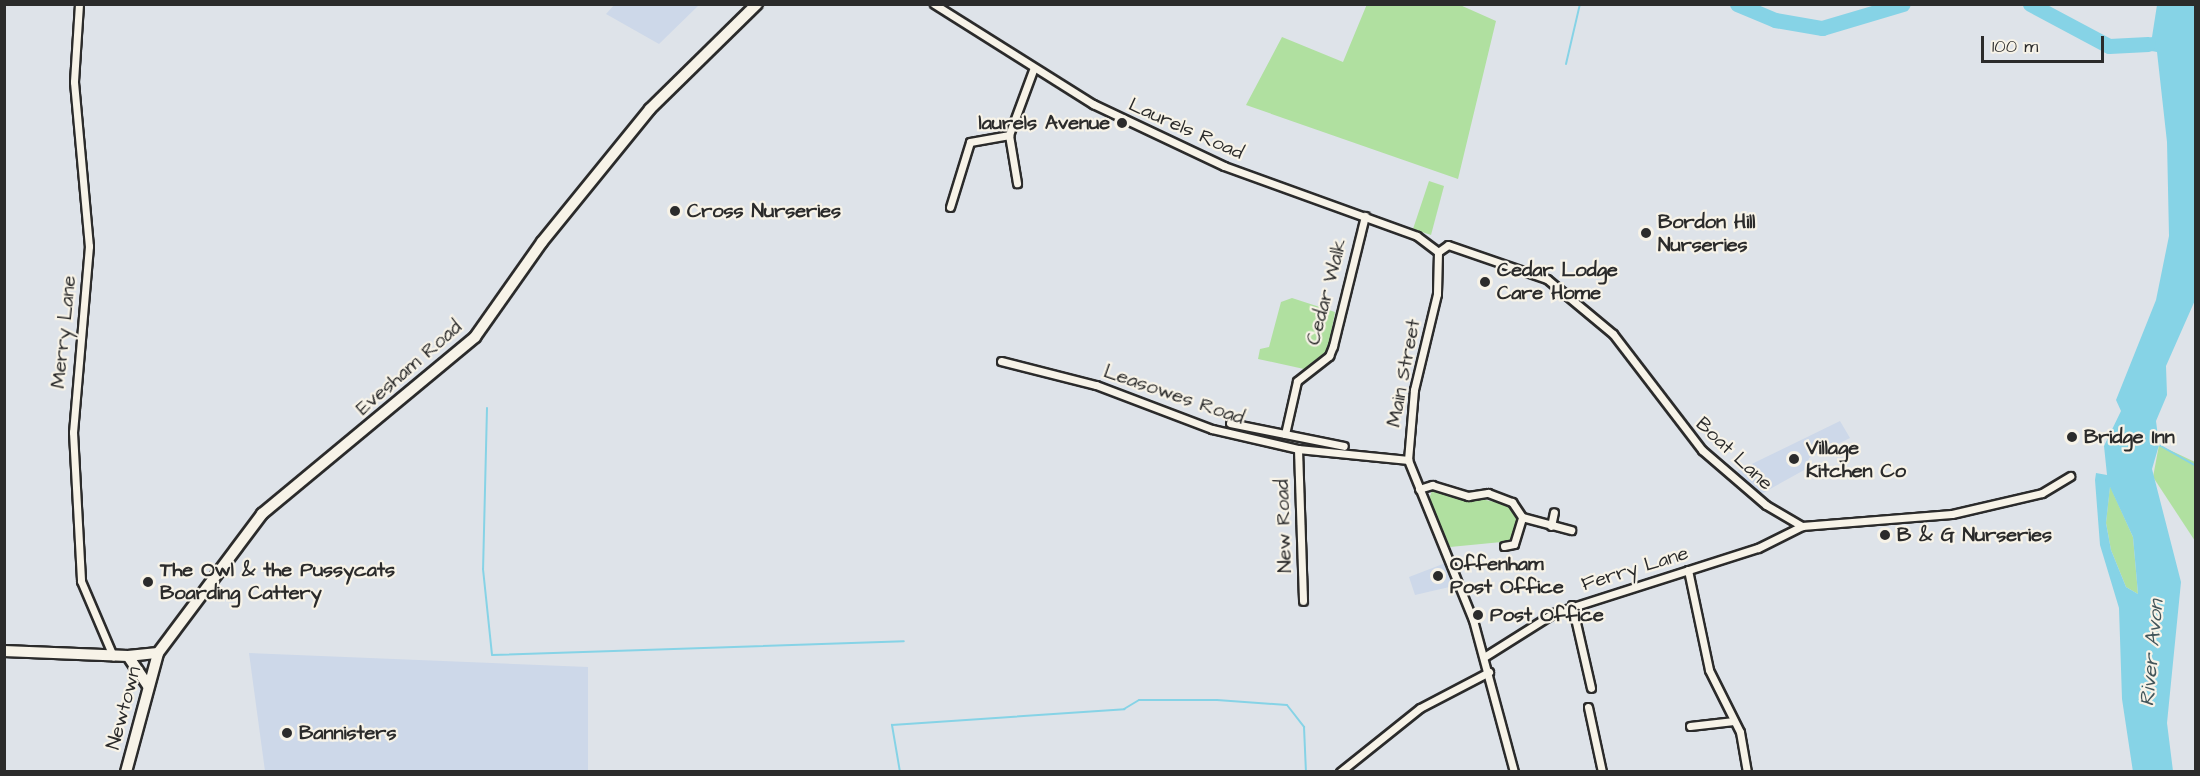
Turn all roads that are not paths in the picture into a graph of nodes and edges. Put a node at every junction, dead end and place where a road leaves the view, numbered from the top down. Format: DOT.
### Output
graph roads {
  1 [pos="80,4"];
  2 [pos="757,4"];
  3 [pos="934,4"];
  4 [pos="1033,70"];
  5 [pos="1009,135"];
  6 [pos="1017,183"];
  7 [pos="950,207"];
  8 [pos="1365,216"];
  9 [pos="1438,252"];
  10 [pos="1001,361"];
  11 [pos="1230,423"];
  12 [pos="1286,434"];
  13 [pos="1344,446"];
  14 [pos="1298,449"];
  15 [pos="1408,460"];
  16 [pos="2070,476"];
  17 [pos="1419,489"];
  18 [pos="1554,512"];
  19 [pos="1522,517"];
  20 [pos="1551,526"];
  21 [pos="1802,526"];
  22 [pos="1571,530"];
  23 [pos="1514,544"];
  24 [pos="1504,546"];
  25 [pos="1521,549"];
  26 [pos="1688,570"];
  27 [pos="1303,602"];
  28 [pos="1572,606"];
  29 [pos="4,651"];
  30 [pos="158,653"];
  31 [pos="113,656"];
  32 [pos="128,656"];
  33 [pos="1484,657"];
  34 [pos="1489,672"];
  35 [pos="148,686"];
  36 [pos="1591,688"];
  37 [pos="1588,707"];
  38 [pos="1734,721"];
  39 [pos="1690,726"];
  40 [pos="126,771"];
  41 [pos="1340,771"];
  42 [pos="1514,771"];
  43 [pos="1602,771"];
  44 [pos="1747,771"];
  1 -- 31 [label="street, Merry Lane"];
  2 -- 30 [label="main road, Evesham Road"];
  3 -- 4 [label="street, Laurels Road"];
  4 -- 5 [label="street"];
  4 -- 8 [label="street, Laurels Road"];
  5 -- 6 [label="street"];
  5 -- 7 [label="street"];
  8 -- 9 [label="street, Laurels Road"];
  8 -- 12 [label="street, Cedar Walk"];
  9 -- 15 [label="street, Main Street"];
  9 -- 21 [label="street, Boat Lane"];
  10 -- 14 [label="street, Leasowes Road"];
  11 -- 12 [label="street"];
  12 -- 13 [label="street"];
  14 -- 15 [label="street, Leasowes Road"];
  14 -- 27 [label="street, New Road"];
  15 -- 17 [label="street, Main Street"];
  16 -- 21 [label="street"];
  17 -- 19 [label="street"];
  17 -- 33 [label="street, Main Street"];
  18 -- 20 [label="street"];
  19 -- 20 [label="street"];
  19 -- 23 [label="street"];
  20 -- 22 [label="street"];
  21 -- 26 [label="street, Ferry Lane"];
  23 -- 24 [label="street"];
  23 -- 25 [label="street"];
  26 -- 28 [label="street, Ferry Lane"];
  26 -- 38 [label="street"];
  28 -- 33 [label="street, Ferry Lane"];
  28 -- 36 [label="street"];
  29 -- 31 [label="main road"];
  30 -- 32 [label="main road"];
  30 -- 35 [label="main road, Newtown"];
  31 -- 32 [label="main road"];
  32 -- 35 [label="main road"];
  33 -- 34 [label="street, Main Street"];
  34 -- 41 [label="street"];
  34 -- 42 [label="street, Main Street"];
  35 -- 40 [label="main road, Newtown"];
  37 -- 43 [label="street"];
  38 -- 39 [label="street"];
  38 -- 44 [label="street"];
}
